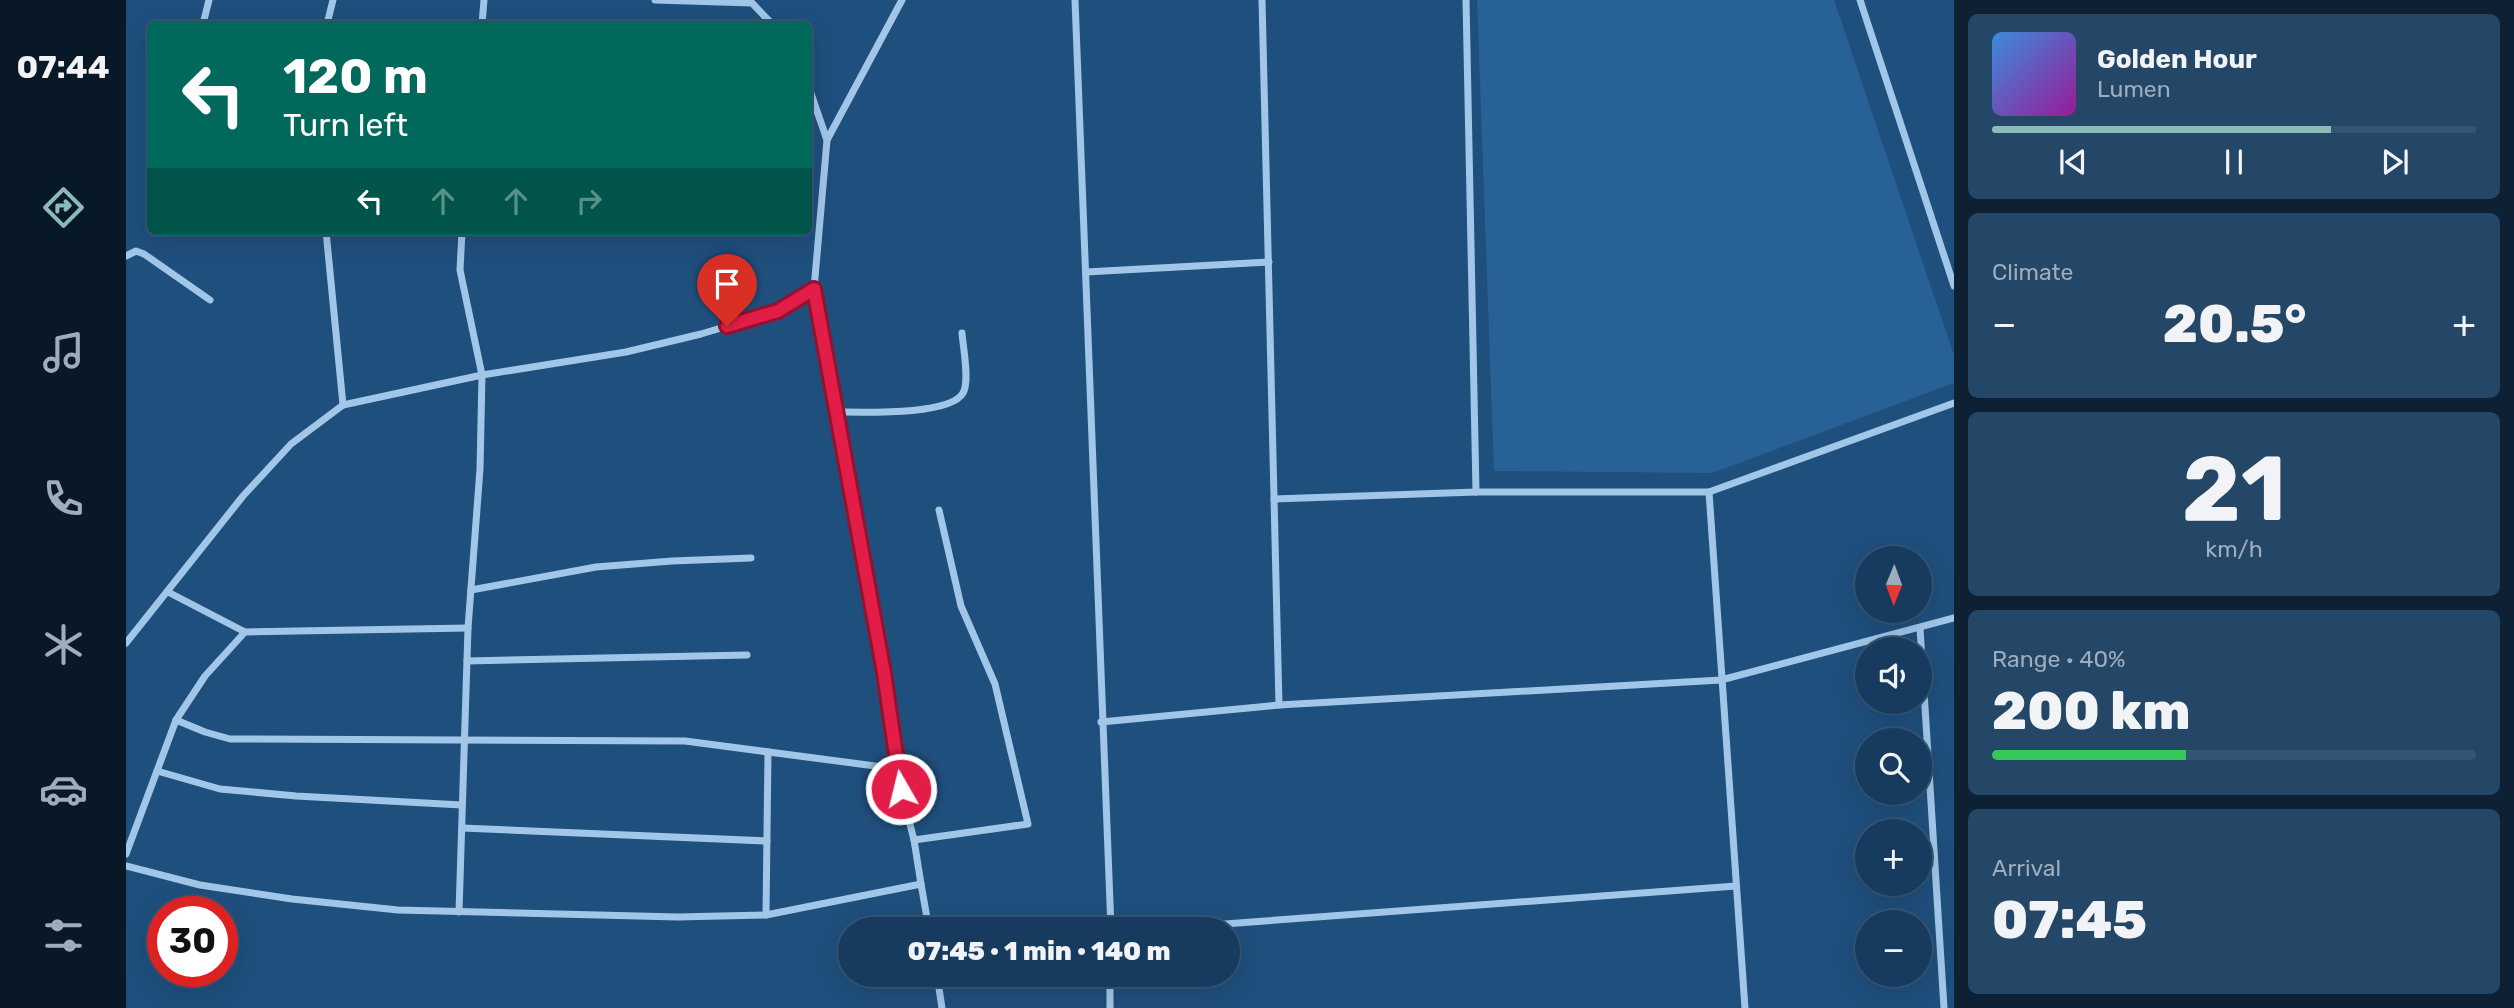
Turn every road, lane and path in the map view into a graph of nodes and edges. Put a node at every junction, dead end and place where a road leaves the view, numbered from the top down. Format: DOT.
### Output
graph roads {
  1 [pos="209,0"];
  2 [pos="332,0"];
  3 [pos="484,0"];
  4 [pos="655,0"];
  5 [pos="902,0"];
  6 [pos="1075,0"];
  7 [pos="1262,0"];
  8 [pos="1465,0"];
  9 [pos="1860,0"];
  10 [pos="752,1"];
  11 [pos="204,21"];
  12 [pos="328,21"];
  13 [pos="482,21"];
  14 [pos="769,21"];
  15 [pos="812,97"];
  16 [pos="827,140"];
  17 [pos="326,235"];
  18 [pos="462,235"];
  19 [pos="126,256"];
  20 [pos="1269,262"];
  21 [pos="1086,272"];
  22 [pos="1954,286"];
  23 [pos="814,289"];
  24 [pos="210,300"];
  25 [pos="962,333"];
  26 [pos="482,375"];
  27 [pos="1954,403"];
  28 [pos="343,405"];
  29 [pos="835,412"];
  30 [pos="1476,492"];
  31 [pos="1709,492"];
  32 [pos="1274,499"];
  33 [pos="939,510"];
  34 [pos="751,558"];
  35 [pos="471,590"];
  36 [pos="168,592"];
  37 [pos="1954,618"];
  38 [pos="468,628"];
  39 [pos="1920,628"];
  40 [pos="245,632"];
  41 [pos="126,642"];
  42 [pos="747,656"];
  43 [pos="467,661"];
  44 [pos="1721,680"];
  45 [pos="1279,705"];
  46 [pos="176,720"];
  47 [pos="1101,722"];
  48 [pos="465,740"];
  49 [pos="768,752"];
  50 [pos="898,769"];
  51 [pos="157,771"];
  52 [pos="462,805"];
  53 [pos="462,828"];
  54 [pos="914,840"];
  55 [pos="767,841"];
  56 [pos="126,854"];
  57 [pos="126,866"];
  58 [pos="921,884"];
  59 [pos="1736,886"];
  60 [pos="459,912"];
  61 [pos="766,915"];
  62 [pos="927,917"];
  63 [pos="1110,917"];
  64 [pos="1240,923"];
  65 [pos="939,987"];
  66 [pos="1110,987"];
  67 [pos="942,1008"];
  68 [pos="1110,1008"];
  69 [pos="1745,1008"];
  70 [pos="1944,1008"];
  1 -- 11 [label="street"];
  2 -- 12 [label="street"];
  3 -- 13 [label="street"];
  4 -- 10 [label="street"];
  5 -- 16 [label="street"];
  6 -- 21 [label="street"];
  7 -- 20 [label="street"];
  8 -- 30 [label="street"];
  9 -- 22 [label="street"];
  10 -- 14 [label="street"];
  15 -- 16 [label="street"];
  16 -- 23 [label="street"];
  17 -- 28 [label="street"];
  18 -- 26 [label="street"];
  19 -- 24 [label="street"];
  20 -- 21 [label="street"];
  20 -- 32 [label="street"];
  21 -- 47 [label="street"];
  23 -- 26 [label="street"];
  23 -- 29 [label="street"];
  25 -- 29 [label="street"];
  26 -- 28 [label="street"];
  26 -- 35 [label="street"];
  27 -- 31 [label="street"];
  28 -- 36 [label="street"];
  29 -- 50 [label="street"];
  30 -- 31 [label="street"];
  30 -- 32 [label="street"];
  31 -- 44 [label="street"];
  32 -- 45 [label="street"];
  33 -- 54 [label="street"];
  34 -- 35 [label="street"];
  35 -- 38 [label="street"];
  36 -- 40 [label="street"];
  36 -- 41 [label="street"];
  37 -- 39 [label="street"];
  38 -- 40 [label="street"];
  38 -- 43 [label="street"];
  39 -- 44 [label="street"];
  39 -- 70 [label="street"];
  40 -- 46 [label="street"];
  42 -- 43 [label="street"];
  43 -- 48 [label="street"];
  44 -- 45 [label="street"];
  44 -- 59 [label="street"];
  45 -- 47 [label="street"];
  46 -- 48 [label="street"];
  46 -- 51 [label="street"];
  47 -- 63 [label="street"];
  48 -- 49 [label="street"];
  48 -- 52 [label="street"];
  49 -- 50 [label="street"];
  49 -- 55 [label="street"];
  50 -- 54 [label="street"];
  51 -- 52 [label="street"];
  51 -- 56 [label="street"];
  52 -- 53 [label="street"];
  53 -- 55 [label="street"];
  53 -- 60 [label="street"];
  54 -- 58 [label="street"];
  55 -- 61 [label="street"];
  57 -- 60 [label="street"];
  58 -- 61 [label="street"];
  58 -- 62 [label="street"];
  59 -- 64 [label="street"];
  59 -- 69 [label="street"];
  60 -- 61 [label="street"];
  65 -- 67 [label="street"];
  66 -- 68 [label="street"];
}
